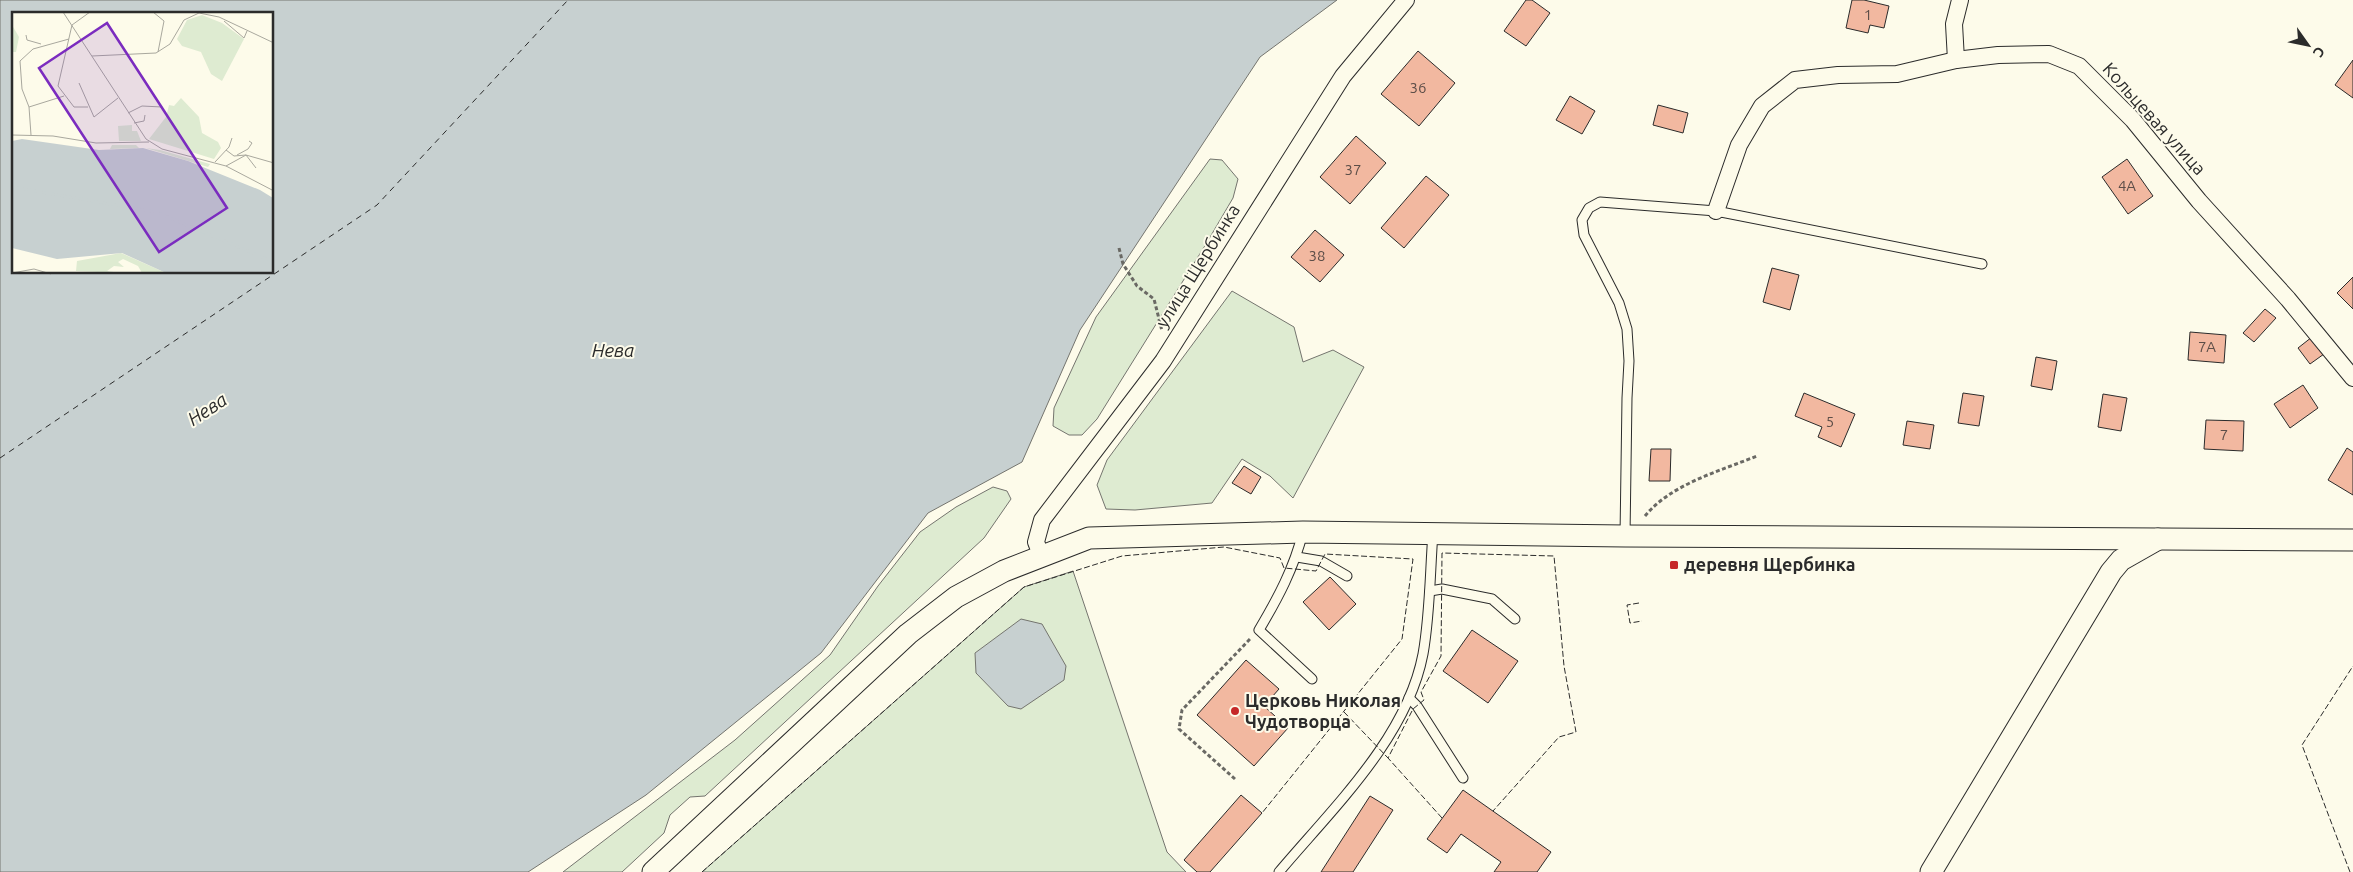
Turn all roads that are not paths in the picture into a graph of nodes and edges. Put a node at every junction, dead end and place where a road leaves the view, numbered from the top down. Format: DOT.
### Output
graph roads {
  1 [pos="1406,0"];
  2 [pos="1960,0"];
  3 [pos="1956,60"];
  4 [pos="1716,211"];
  5 [pos="1982,264"];
  6 [pos="2353,378"];
  7 [pos="1303,532"];
  8 [pos="1433,532"];
  9 [pos="1627,536"];
  10 [pos="2161,538"];
  11 [pos="2353,540"];
  12 [pos="1042,555"];
  13 [pos="1297,557"];
  14 [pos="1346,576"];
  15 [pos="1430,591"];
  16 [pos="1515,619"];
  17 [pos="1312,679"];
  18 [pos="1409,698"];
  19 [pos="1463,778"];
  20 [pos="657,871"];
  21 [pos="1279,872"];
  22 [pos="1931,872"];
  1 -- 12 [label="street, улица Щербинка"];
  2 -- 3 [label="street"];
  3 -- 4 [label="street, Кольцевая улица"];
  3 -- 6 [label="street, Кольцевая улица"];
  4 -- 5 [label="lane"];
  4 -- 9 [label="lane"];
  7 -- 8 [label="street"];
  7 -- 12 [label="street"];
  7 -- 13 [label="lane"];
  8 -- 9 [label="street"];
  8 -- 15 [label="lane"];
  9 -- 10 [label="street"];
  10 -- 11 [label="street"];
  10 -- 22 [label="street"];
  12 -- 20 [label="street"];
  13 -- 14 [label="lane"];
  13 -- 17 [label="lane"];
  15 -- 16 [label="lane"];
  15 -- 18 [label="lane"];
  18 -- 19 [label="lane"];
  18 -- 21 [label="lane"];
}
